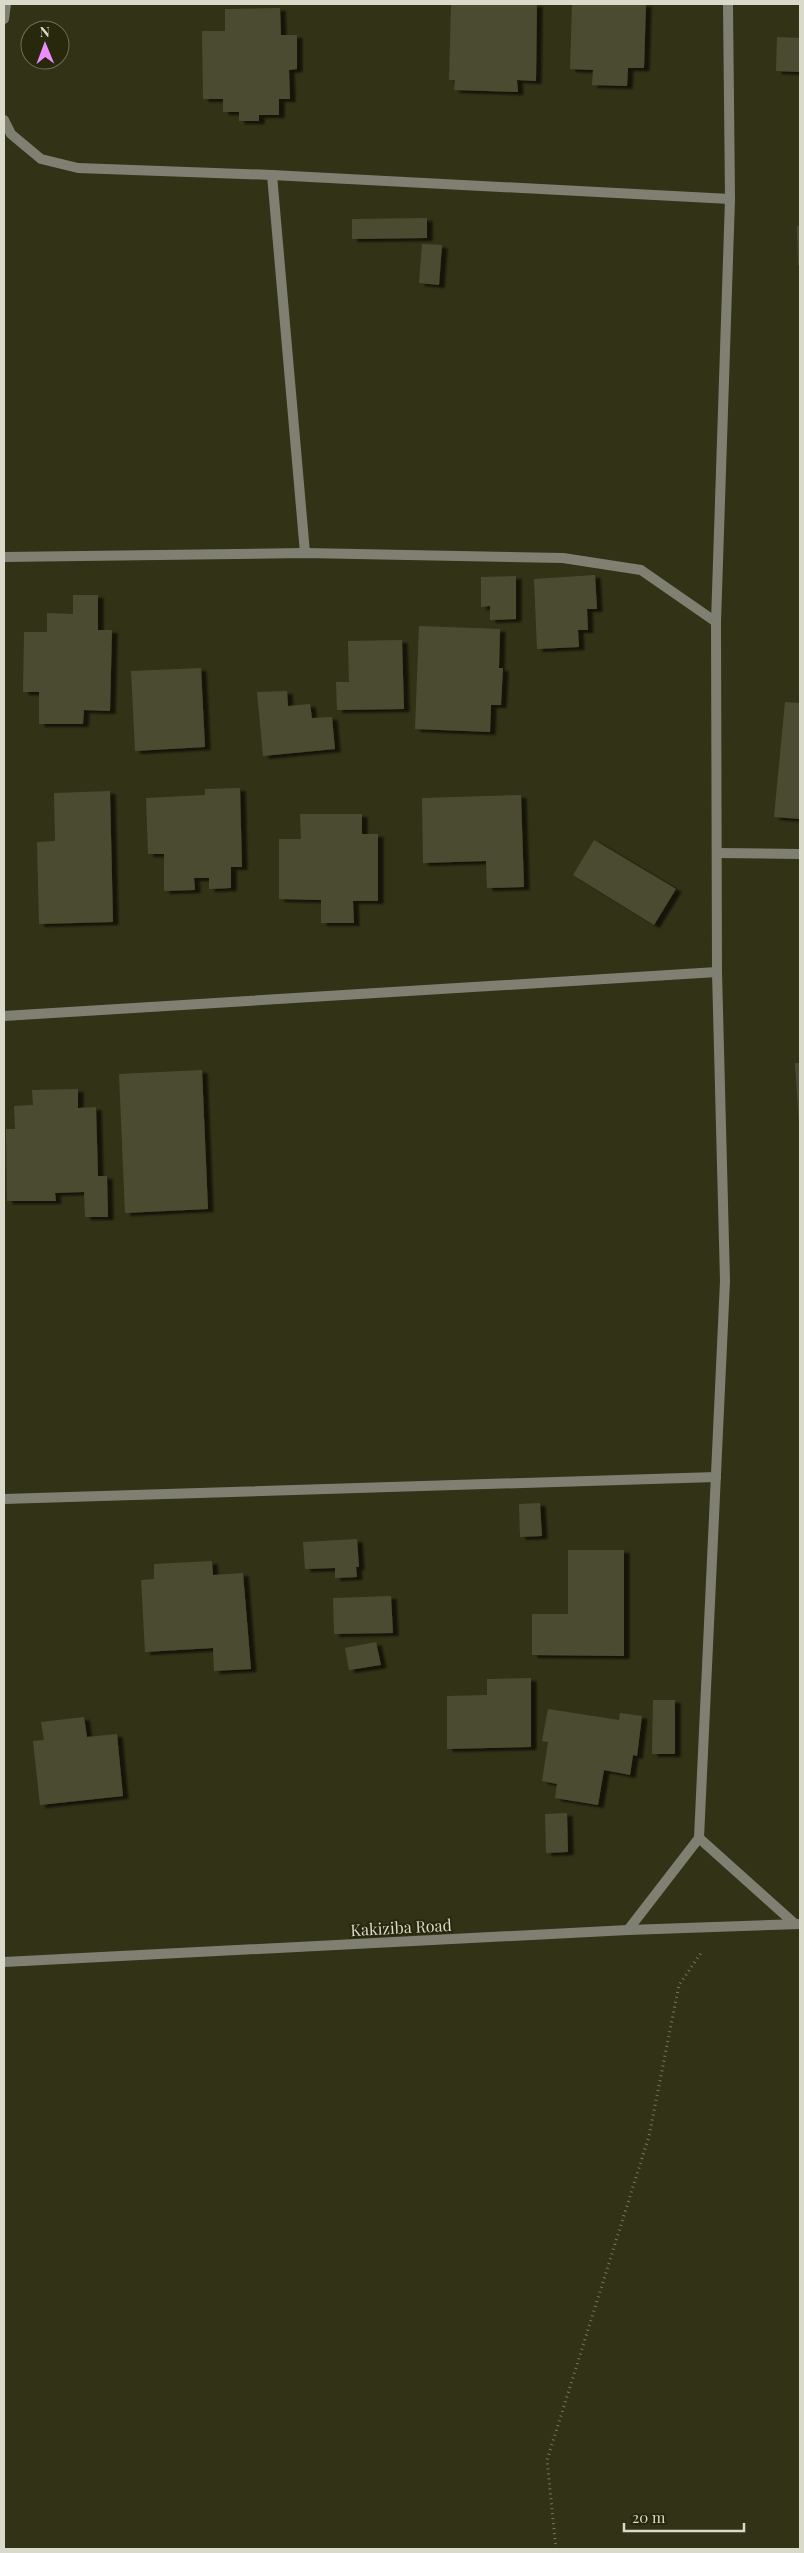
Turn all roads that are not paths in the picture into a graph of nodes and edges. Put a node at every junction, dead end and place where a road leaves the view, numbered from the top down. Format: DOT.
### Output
graph roads {
  1 [pos="6,4"];
  2 [pos="728,4"];
  3 [pos="4,19"];
  4 [pos="4,120"];
  5 [pos="272,175"];
  6 [pos="730,199"];
  7 [pos="305,553"];
  8 [pos="4,558"];
  9 [pos="716,622"];
  10 [pos="716,853"];
  11 [pos="800,854"];
  12 [pos="717,972"];
  13 [pos="4,1016"];
  14 [pos="716,1477"];
  15 [pos="4,1499"];
  16 [pos="699,1838"];
  17 [pos="797,1924"];
  18 [pos="628,1930"];
  19 [pos="4,1962"];
  1 -- 3 [label="street"];
  2 -- 6 [label="street"];
  4 -- 5 [label="street"];
  5 -- 6 [label="street"];
  5 -- 7 [label="street"];
  6 -- 9 [label="street"];
  7 -- 8 [label="street"];
  7 -- 9 [label="street"];
  9 -- 10 [label="street"];
  10 -- 11 [label="street"];
  10 -- 12 [label="street"];
  12 -- 13 [label="street"];
  12 -- 14 [label="street"];
  14 -- 15 [label="street"];
  14 -- 16 [label="street"];
  16 -- 17 [label="street"];
  16 -- 18 [label="street"];
  17 -- 18 [label="street, Kakiziba Road"];
  18 -- 19 [label="street, Kakiziba Road"];
}
